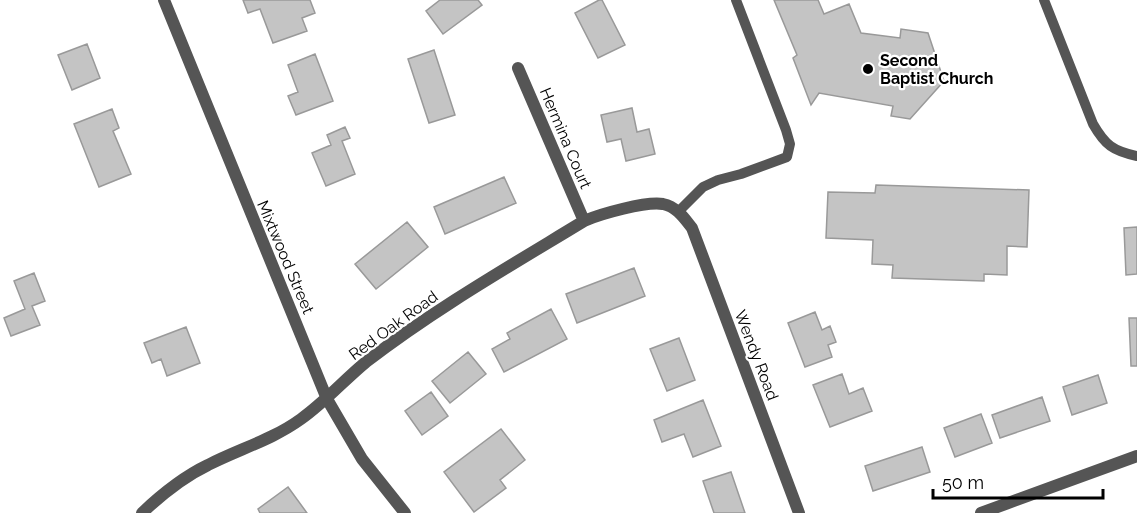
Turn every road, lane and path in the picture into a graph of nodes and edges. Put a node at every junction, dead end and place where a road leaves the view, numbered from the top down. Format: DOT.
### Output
graph roads {
  1 [pos="164,0"];
  2 [pos="736,0"];
  3 [pos="1044,0"];
  4 [pos="518,68"];
  5 [pos="1137,156"];
  6 [pos="680,212"];
  7 [pos="584,221"];
  8 [pos="327,399"];
  9 [pos="1137,456"];
  10 [pos="142,513"];
  11 [pos="405,513"];
  12 [pos="799,513"];
  13 [pos="981,513"];
  1 -- 8 [label="street, Mixtwood Street"];
  2 -- 6 [label="lane"];
  3 -- 5 [label="lane"];
  4 -- 7 [label="street, Hermina Court"];
  6 -- 7 [label="street, Red Oak Road"];
  6 -- 12 [label="street, Wendy Road"];
  7 -- 8 [label="street, Red Oak Road"];
  8 -- 10 [label="street, Red Oak Road"];
  8 -- 11 [label="street, Mixtwood Street"];
  9 -- 13 [label="street"];
}
